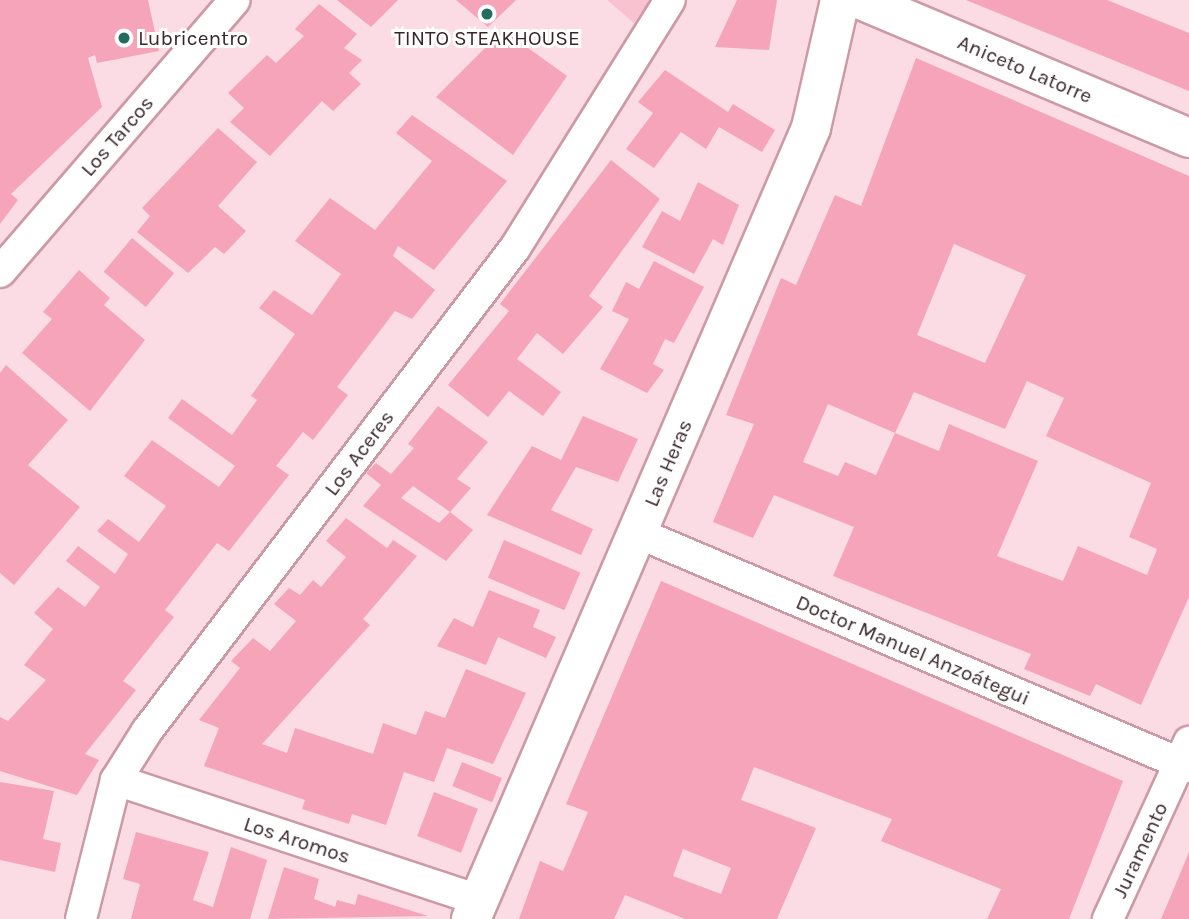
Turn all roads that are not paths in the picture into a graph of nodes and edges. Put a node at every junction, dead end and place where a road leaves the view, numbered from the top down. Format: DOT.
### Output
graph roads {
  1 [pos="235,0"];
  2 [pos="670,0"];
  3 [pos="840,0"];
  4 [pos="861,0"];
  5 [pos="1189,138"];
  6 [pos="0,272"];
  7 [pos="638,533"];
  8 [pos="1186,758"];
  9 [pos="116,780"];
  10 [pos="475,910"];
  11 [pos="81,919"];
  12 [pos="1108,919"];
  1 -- 6 [label="street, Los Tarcos"];
  2 -- 9 [label="street, Los Aceres"];
  3 -- 7 [label="street, Las Heras"];
  4 -- 5 [label="street, Aniceto Latorre"];
  7 -- 8 [label="street, Doctor Manuel Anzoátegui"];
  7 -- 10 [label="street, Las Heras"];
  8 -- 12 [label="street, Juramento"];
  9 -- 10 [label="street, Los Aromos"];
  9 -- 11 [label="street, Los Aceres"];
}
